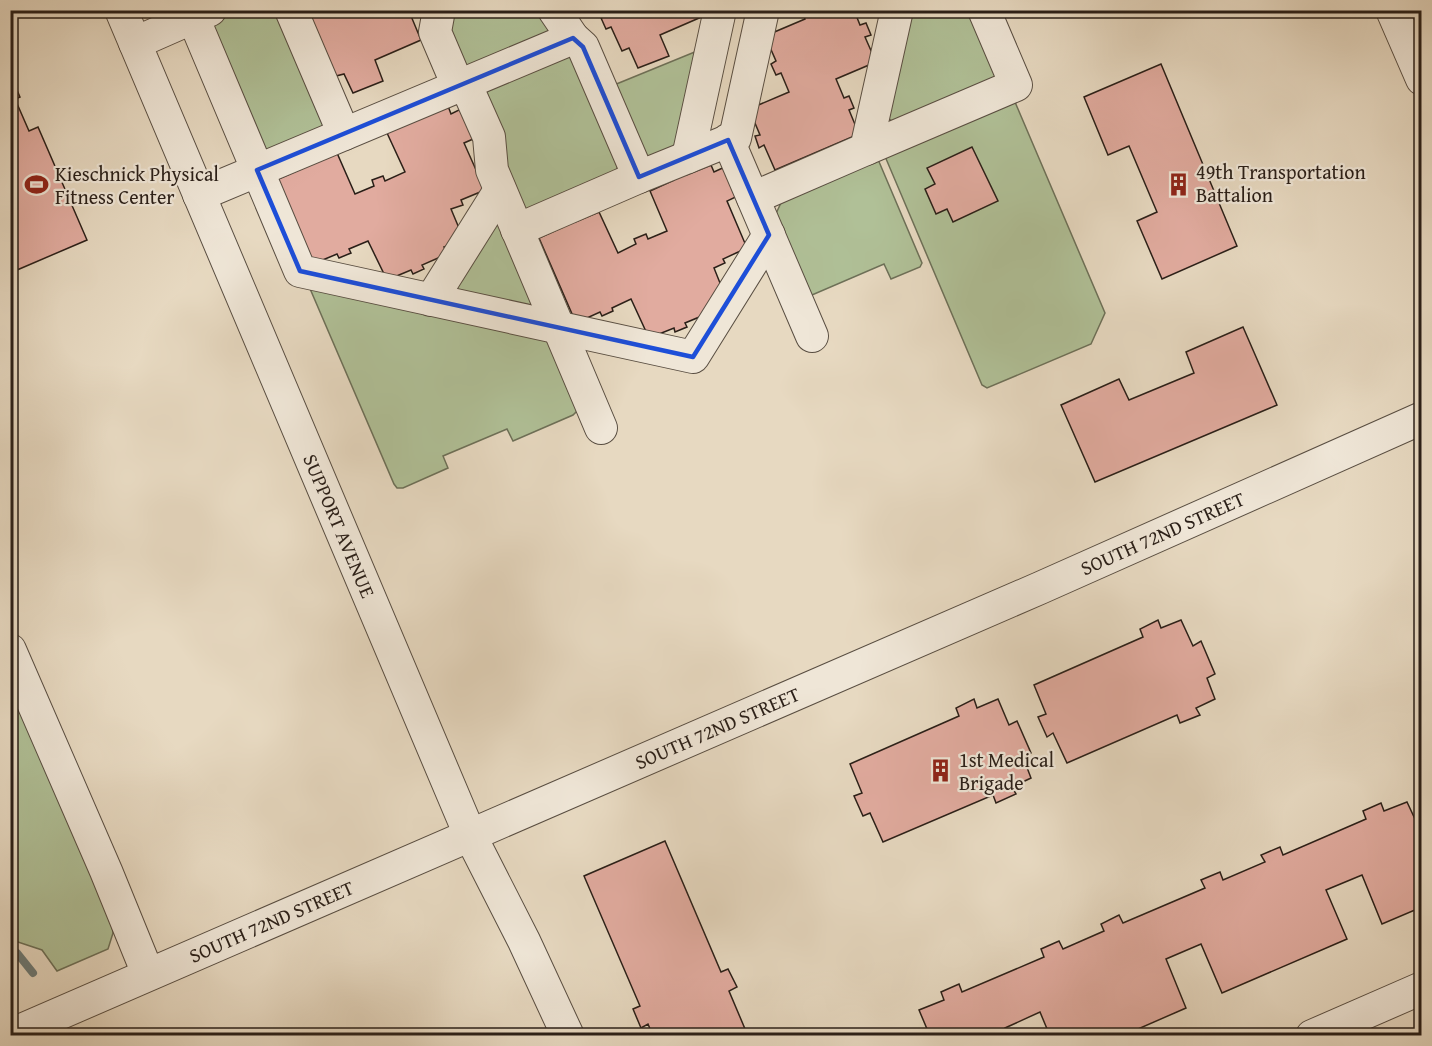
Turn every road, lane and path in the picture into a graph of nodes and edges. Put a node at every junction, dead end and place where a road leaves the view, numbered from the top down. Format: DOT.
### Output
graph roads {
  1 [pos="121,10"];
  2 [pos="440,10"];
  3 [pos="554,10"];
  4 [pos="720,10"];
  5 [pos="763,10"];
  6 [pos="897,10"];
  7 [pos="984,10"];
  8 [pos="1392,10"];
  9 [pos="197,13"];
  10 [pos="297,16"];
  11 [pos="576,24"];
  12 [pos="135,43"];
  13 [pos="1422,79"];
  14 [pos="462,84"];
  15 [pos="344,134"];
  16 [pos="728,140"];
  17 [pos="866,149"];
  18 [pos="688,157"];
  19 [pos="257,170"];
  20 [pos="639,177"];
  21 [pos="500,190"];
  22 [pos="199,195"];
  23 [pos="753,198"];
  24 [pos="517,230"];
  25 [pos="769,235"];
  26 [pos="431,300"];
  27 [pos="559,328"];
  28 [pos="812,336"];
  29 [pos="1422,418"];
  30 [pos="601,428"];
  31 [pos="10,650"];
  32 [pos="470,835"];
  33 [pos="148,974"];
  34 [pos="1422,988"];
  35 [pos="10,1035"];
  36 [pos="568,1035"];
  37 [pos="1312,1035"];
  1 -- 12 [label="street, SUPPORT AVENUE"];
  2 -- 14 [label="street"];
  3 -- 11 [label="street"];
  4 -- 18 [label="street"];
  5 -- 16 [label="street"];
  6 -- 17 [label="street"];
  7 -- 17 [label="street"];
  8 -- 13 [label="street"];
  9 -- 12 [label="street"];
  9 -- 19 [label="street"];
  10 -- 15 [label="street"];
  11 -- 14 [label="street"];
  11 -- 20 [label="street"];
  12 -- 22 [label="street, SUPPORT AVENUE"];
  14 -- 15 [label="street"];
  14 -- 21 [label="street"];
  15 -- 19 [label="street"];
  16 -- 18 [label="street"];
  16 -- 23 [label="street"];
  17 -- 23 [label="street"];
  18 -- 20 [label="street"];
  19 -- 22 [label="street"];
  19 -- 26 [label="street"];
  20 -- 24 [label="street"];
  21 -- 24 [label="street"];
  21 -- 26 [label="street"];
  22 -- 32 [label="street, SUPPORT AVENUE"];
  23 -- 25 [label="street"];
  24 -- 27 [label="street"];
  25 -- 27 [label="street"];
  25 -- 28 [label="street"];
  26 -- 27 [label="street"];
  27 -- 30 [label="street"];
  29 -- 32 [label="street, SOUTH 72ND STREET"];
  31 -- 33 [label="street"];
  32 -- 33 [label="street, SOUTH 72ND STREET"];
  32 -- 36 [label="street, SUPPORT AVENUE"];
  33 -- 35 [label="street, SOUTH 72ND STREET"];
  34 -- 37 [label="street"];
}
